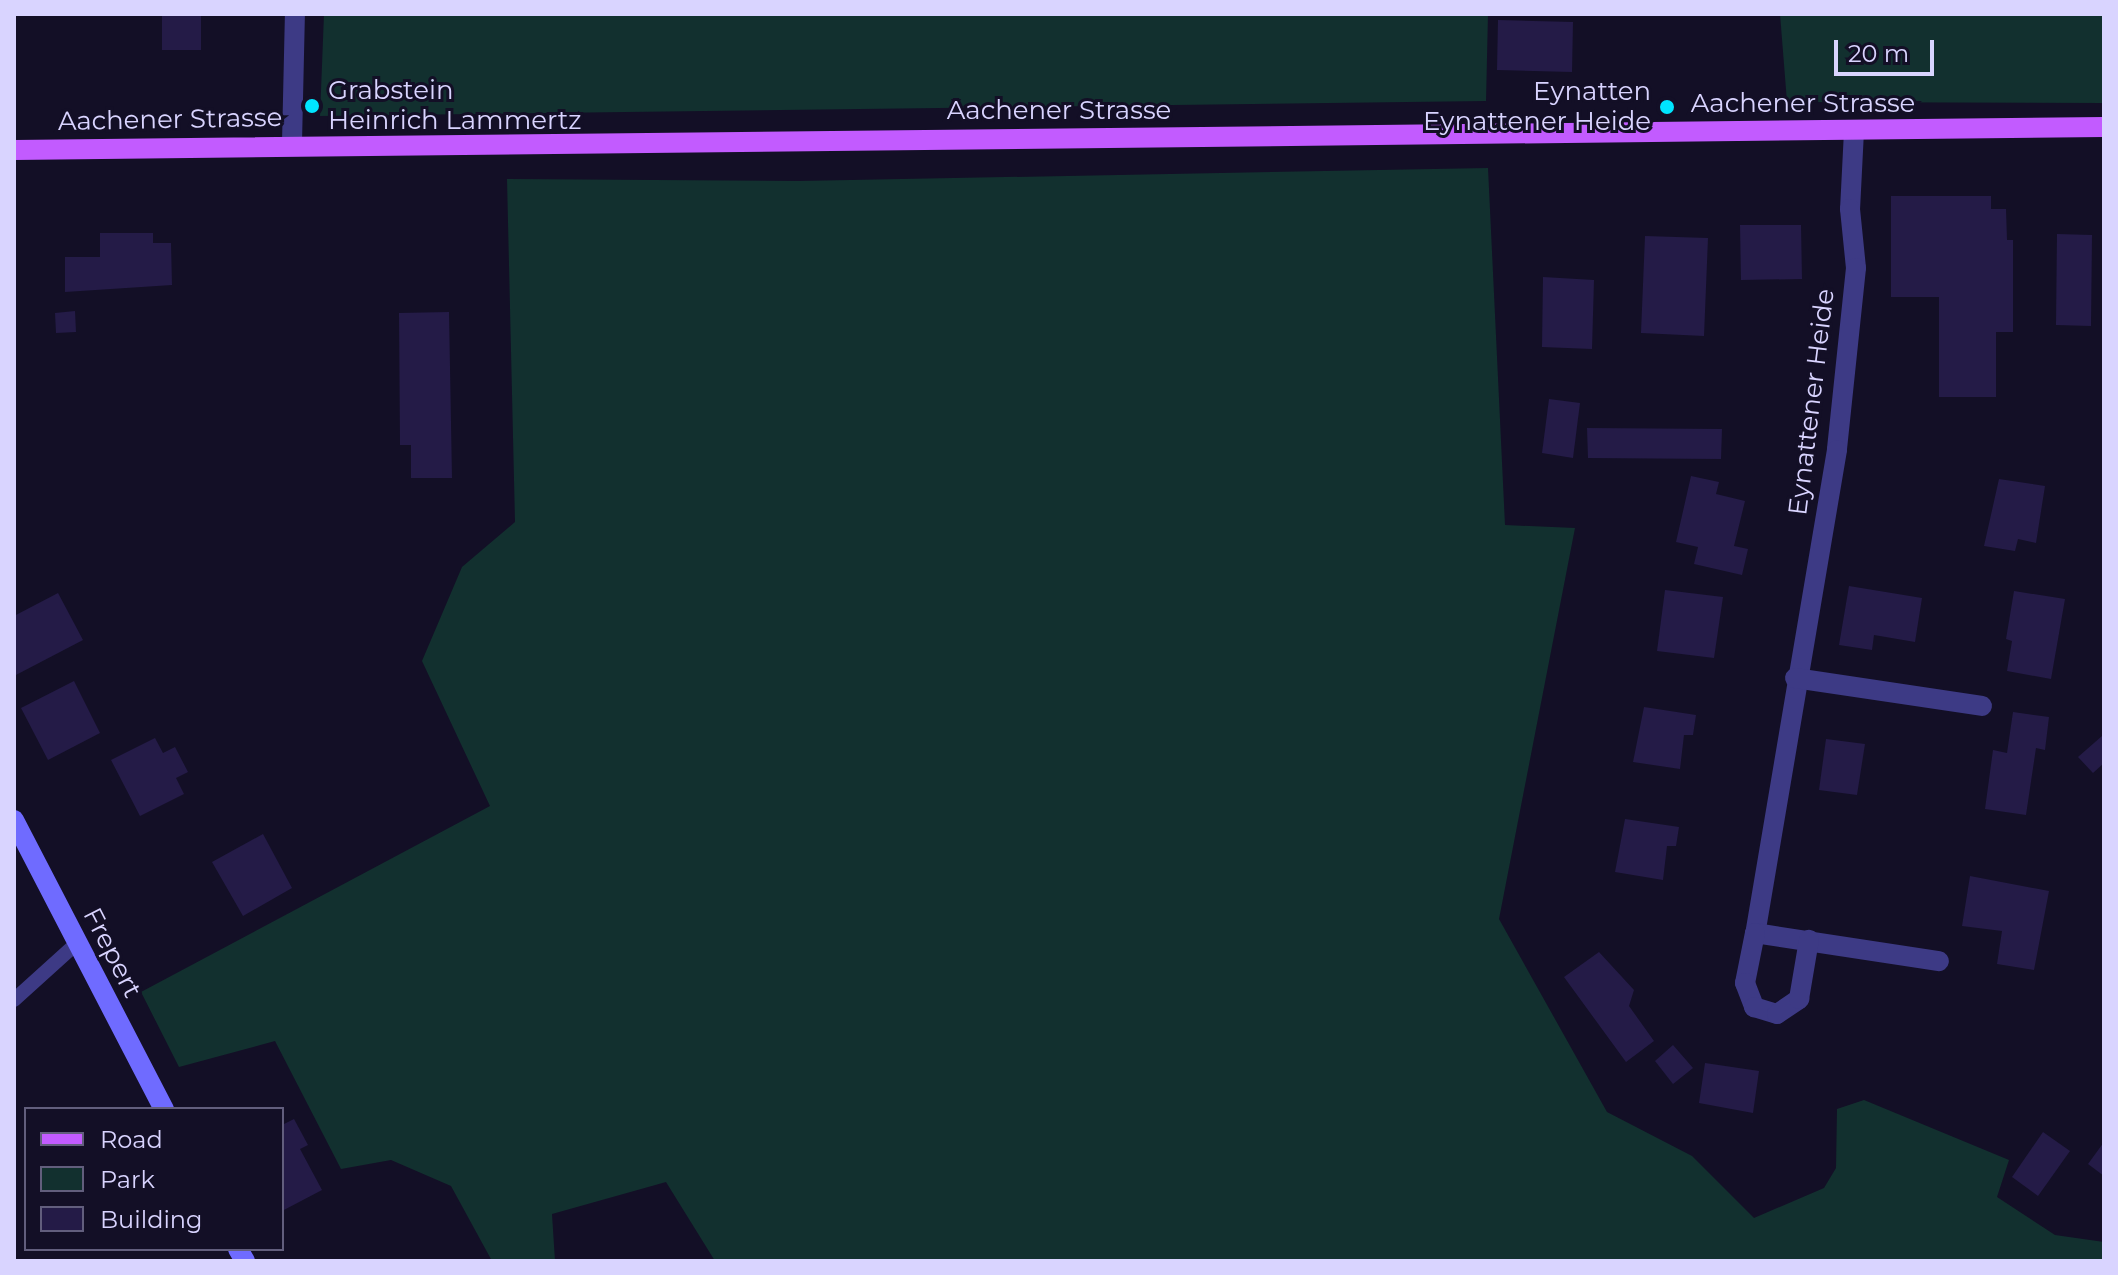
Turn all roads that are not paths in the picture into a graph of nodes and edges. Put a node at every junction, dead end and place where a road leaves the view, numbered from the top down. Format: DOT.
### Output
graph roads {
  1 [pos="295,14"];
  2 [pos="2104,127"];
  3 [pos="1854,131"];
  4 [pos="292,143"];
  5 [pos="14,150"];
  6 [pos="1795,678"];
  7 [pos="1982,706"];
  8 [pos="14,820"];
  9 [pos="1755,933"];
  10 [pos="1809,940"];
  11 [pos="77,943"];
  12 [pos="1939,961"];
  13 [pos="14,1000"];
  14 [pos="163,1107"];
  1 -- 4 [label="street"];
  2 -- 3 [label="main road, Aachener Strasse"];
  3 -- 4 [label="main road, Aachener Strasse"];
  3 -- 6 [label="street, Eynattener Heide"];
  4 -- 5 [label="main road, Aachener Strasse"];
  6 -- 7 [label="street"];
  6 -- 9 [label="street, Eynattener Heide"];
  8 -- 11 [label="street, Frepert"];
  9 -- 10 [label="street"];
  9 -- 10 [label="street, Eynattener Heide"];
  10 -- 12 [label="street"];
  11 -- 13 [label="lane"];
  11 -- 14 [label="street, Frepert"];
}
